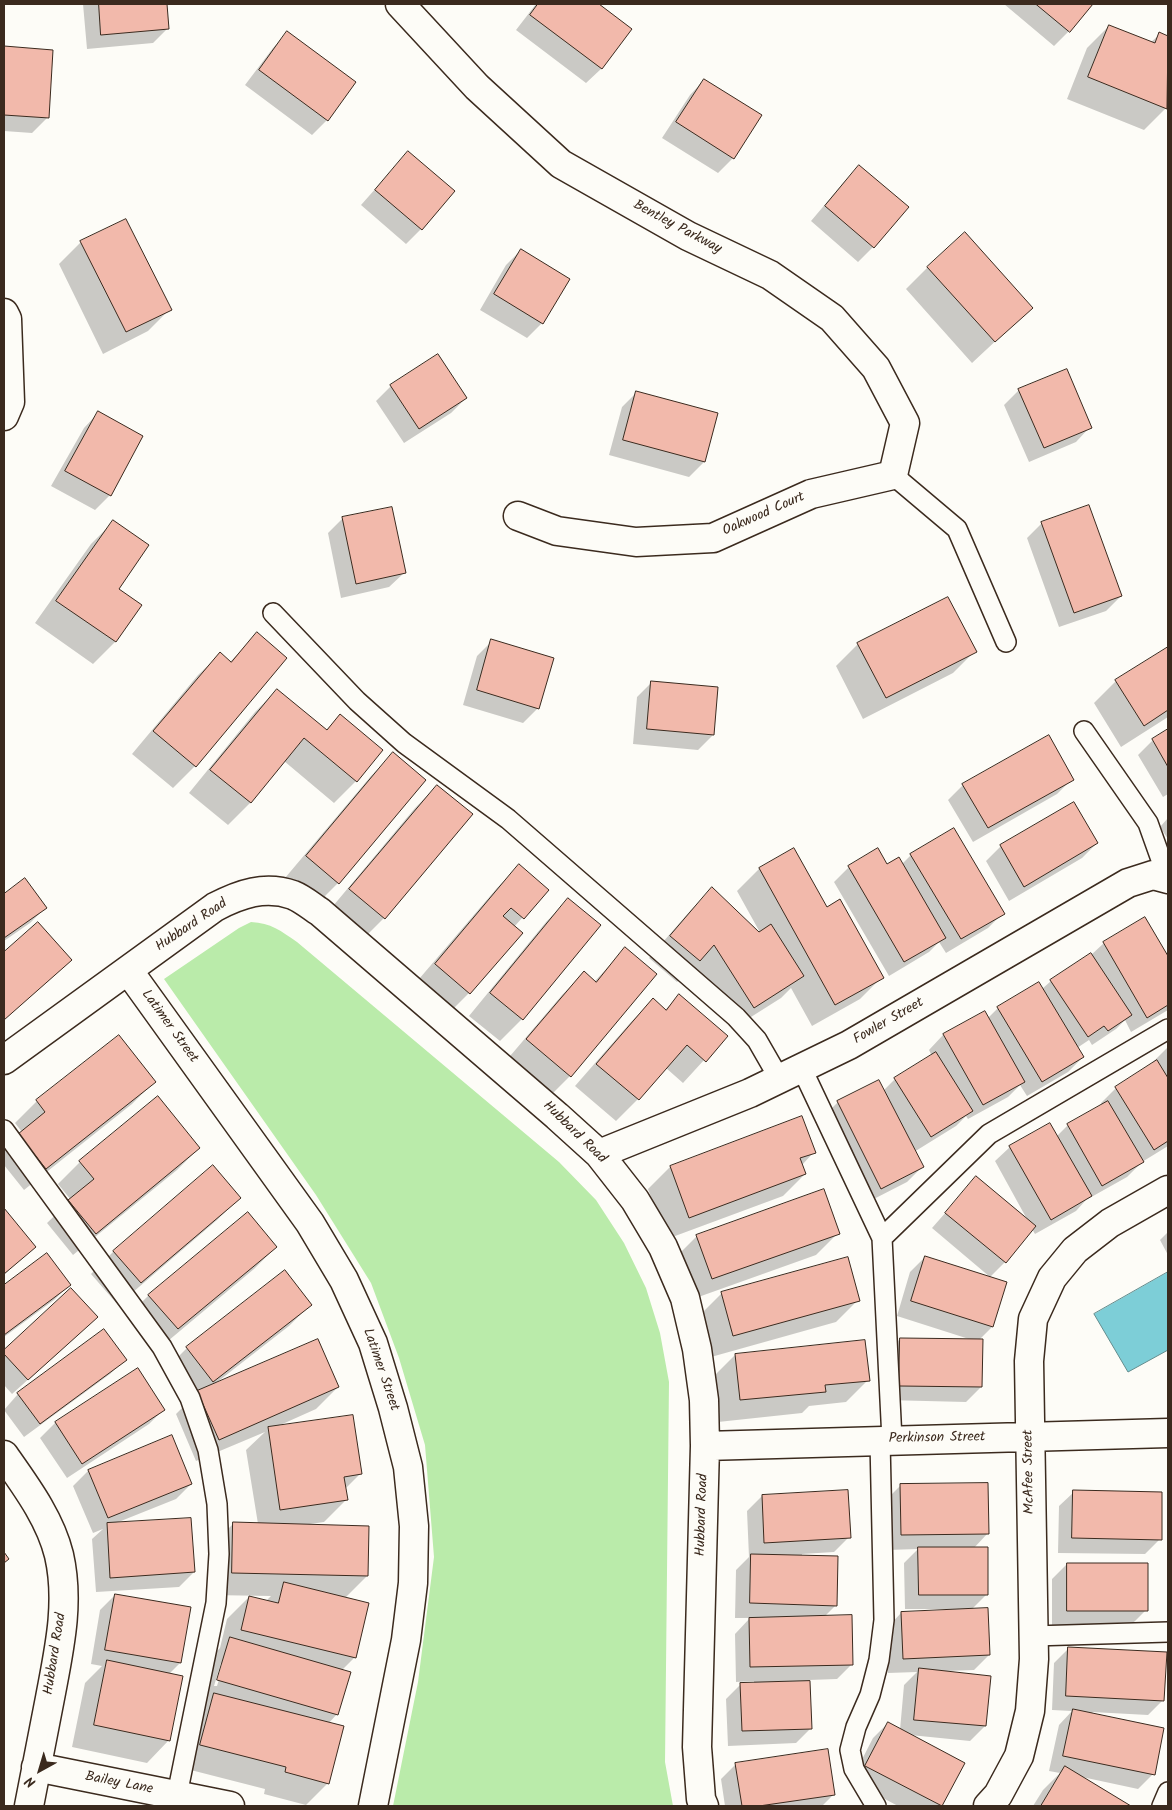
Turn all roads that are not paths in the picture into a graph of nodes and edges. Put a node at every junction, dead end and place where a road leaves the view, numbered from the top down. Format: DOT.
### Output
graph roads {
  1 [pos="400,4"];
  2 [pos="4,313"];
  3 [pos="4,416"];
  4 [pos="893,475"];
  5 [pos="518,516"];
  6 [pos="273,613"];
  7 [pos="1006,642"];
  8 [pos="1084,731"];
  9 [pos="1168,879"];
  10 [pos="128,970"];
  11 [pos="1168,1029"];
  12 [pos="4,1060"];
  13 [pos="791,1075"];
  14 [pos="4,1130"];
  15 [pos="599,1154"];
  16 [pos="1168,1190"];
  17 [pos="882,1238"];
  18 [pos="1168,1433"];
  19 [pos="1029,1437"];
  20 [pos="886,1441"];
  21 [pos="705,1446"];
  22 [pos="4,1455"];
  23 [pos="1168,1632"];
  24 [pos="1033,1636"];
  25 [pos="36,1767"];
  26 [pos="1168,1792"];
  27 [pos="177,1795"];
  28 [pos="221,1805"];
  29 [pos="29,1806"];
  30 [pos="373,1806"];
  31 [pos="704,1806"];
  32 [pos="876,1806"];
  33 [pos="988,1806"];
  34 [pos="1162,1806"];
  1 -- 4 [label="street, Bentley Parkway"];
  2 -- 3 [label="street"];
  4 -- 5 [label="street, Oakwood Court"];
  4 -- 7 [label="lane"];
  6 -- 13 [label="lane"];
  8 -- 9 [label="lane"];
  9 -- 13 [label="street, Fowler Street"];
  10 -- 12 [label="street, Hubbard Road"];
  10 -- 15 [label="street, Hubbard Road"];
  10 -- 30 [label="street, Latimer Street"];
  11 -- 17 [label="lane"];
  13 -- 15 [label="street, Fowler Street"];
  13 -- 17 [label="lane"];
  14 -- 27 [label="lane"];
  15 -- 21 [label="street, Hubbard Road"];
  16 -- 19 [label="street, McAfee Street"];
  17 -- 20 [label="lane"];
  18 -- 19 [label="street, Perkinson Street"];
  19 -- 20 [label="street, Perkinson Street"];
  19 -- 24 [label="street, McAfee Street"];
  20 -- 21 [label="street, Perkinson Street"];
  20 -- 32 [label="lane"];
  21 -- 31 [label="street, Hubbard Road"];
  22 -- 25 [label="street, Hubbard Road"];
  23 -- 24 [label="lane"];
  24 -- 33 [label="street, McAfee Street"];
  25 -- 27 [label="street, Bailey Lane"];
  25 -- 29 [label="street, Hubbard Road"];
  26 -- 34 [label="lane"];
  27 -- 28 [label="street, Bailey Lane"];
}
